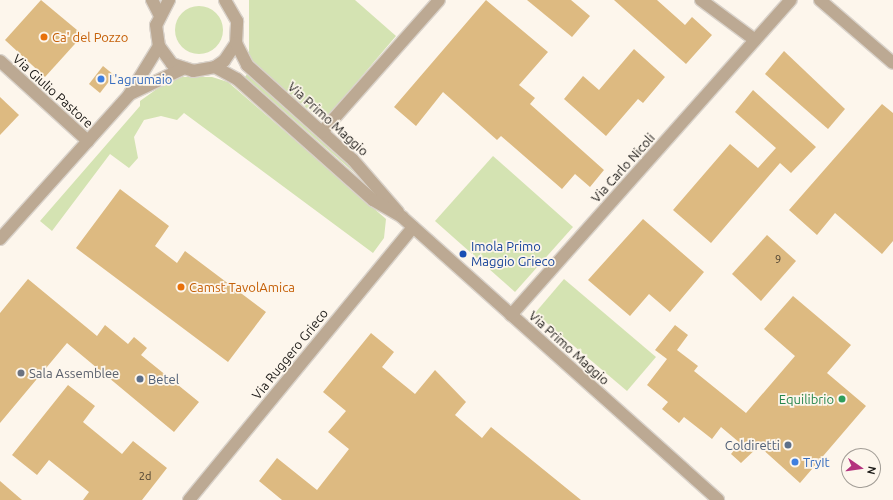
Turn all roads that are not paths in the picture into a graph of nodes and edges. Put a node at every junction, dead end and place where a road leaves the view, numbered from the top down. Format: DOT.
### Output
graph roads {
  1 [pos="152,0"];
  2 [pos="169,0"];
  3 [pos="225,0"];
  4 [pos="439,0"];
  5 [pos="701,0"];
  6 [pos="791,0"];
  7 [pos="820,0"];
  8 [pos="234,5"];
  9 [pos="159,14"];
  10 [pos="755,40"];
  11 [pos="236,42"];
  12 [pos="159,46"];
  13 [pos="0,62"];
  14 [pos="893,63"];
  15 [pos="215,67"];
  16 [pos="182,69"];
  17 [pos="129,95"];
  18 [pos="322,132"];
  19 [pos="88,141"];
  20 [pos="402,217"];
  21 [pos="413,227"];
  22 [pos="0,240"];
  23 [pos="511,315"];
  24 [pos="188,500"];
  25 [pos="718,500"];
  1 -- 9 [label="street"];
  2 -- 9 [label="street"];
  3 -- 8 [label="street, Via Primo Maggio"];
  4 -- 18 [label="street"];
  5 -- 10 [label="street"];
  6 -- 10 [label="street, Via Carlo Nicoli"];
  7 -- 14 [label="street"];
  8 -- 11 [label="street, Via Primo Maggio"];
  9 -- 12 [label="street"];
  10 -- 23 [label="street, Via Carlo Nicoli"];
  11 -- 15 [label="street"];
  11 -- 18 [label="street, Via Primo Maggio"];
  12 -- 16 [label="street"];
  12 -- 17 [label="street, Via Giulio Pastore"];
  13 -- 19 [label="street, Via Giulio Pastore"];
  15 -- 16 [label="street"];
  15 -- 20 [label="street, Via Primo Maggio"];
  16 -- 17 [label="street, Via Giulio Pastore"];
  17 -- 19 [label="street, Via Giulio Pastore"];
  18 -- 20 [label="street, Via Primo Maggio"];
  19 -- 22 [label="street, Via Giulio Pastore"];
  20 -- 21 [label="street, Via Primo Maggio"];
  21 -- 23 [label="street, Via Primo Maggio"];
  21 -- 24 [label="street, Via Ruggero Grieco"];
  23 -- 25 [label="street, Via Primo Maggio"];
}
